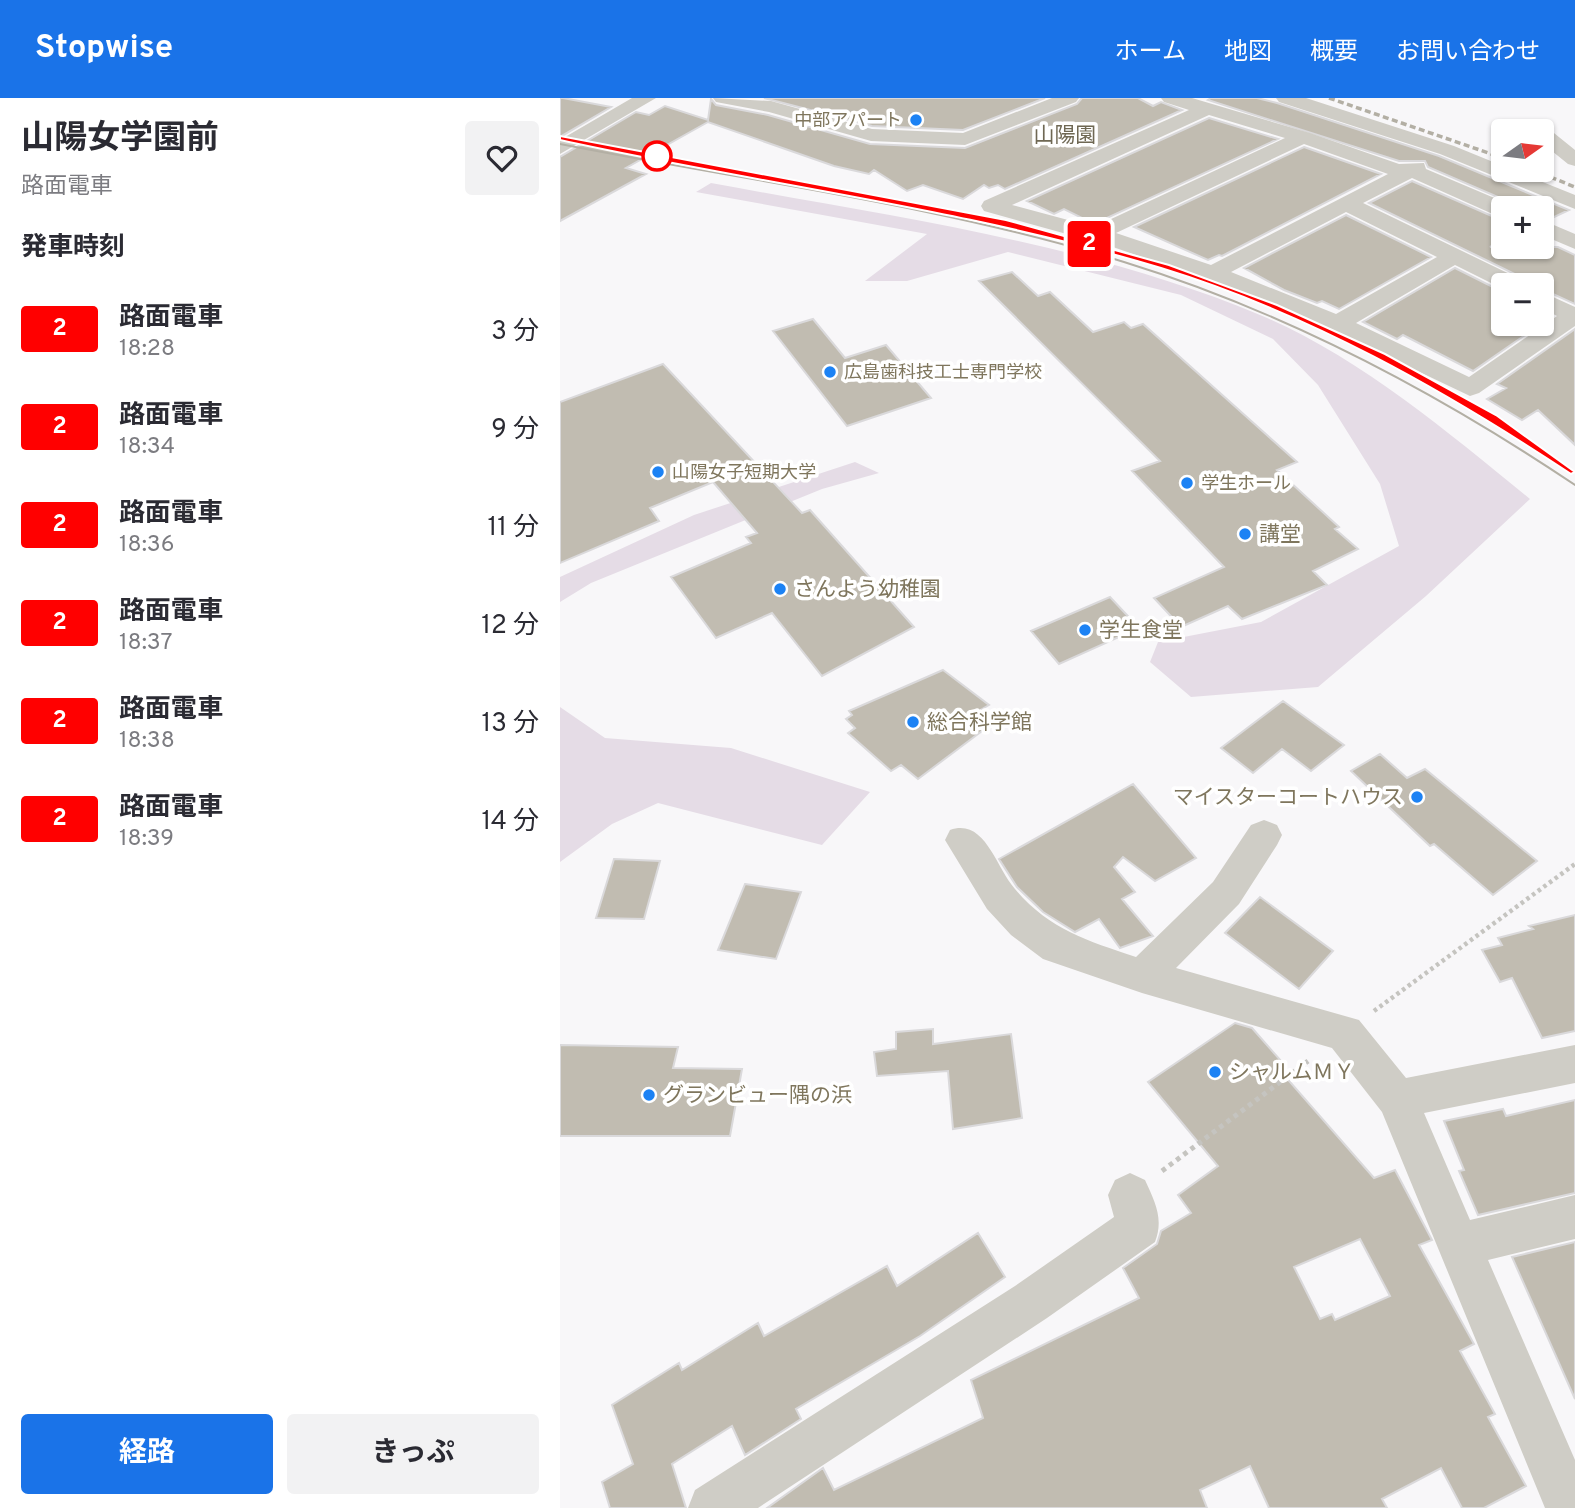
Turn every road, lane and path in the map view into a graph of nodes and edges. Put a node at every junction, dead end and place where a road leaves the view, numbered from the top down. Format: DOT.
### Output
graph roads {
  1 [pos="646,98"];
  2 [pos="723,98"];
  3 [pos="1069,98"];
  4 [pos="1171,98"];
  5 [pos="1286,98"];
  6 [pos="611,99"];
  7 [pos="1207,109"];
  8 [pos="560,128"];
  9 [pos="1303,137"];
  10 [pos="1554,137"];
  11 [pos="560,148"];
  12 [pos="1447,150"];
  13 [pos="1575,160"];
  14 [pos="1411,170"];
  15 [pos="1575,203"];
  16 [pos="1347,204"];
  17 [pos="1491,205"];
  18 [pos="1554,232"];
  19 [pos="1099,233"];
  20 [pos="1575,242"];
  21 [pos="1455,256"];
  22 [pos="1214,272"];
  23 [pos="1491,274"];
  24 [pos="1554,305"];
  25 [pos="1574,315"];
  26 [pos="1340,322"];
  27 [pos="1264,835"];
  28 [pos="963,840"];
  29 [pos="1575,864"];
  30 [pos="1142,976"];
  31 [pos="1345,1033"];
  32 [pos="1575,1064"];
  33 [pos="1397,1100"];
  34 [pos="1130,1195"];
  35 [pos="1575,1216"];
  36 [pos="1458,1245"];
  37 [pos="1569,1506"];
  38 [pos="713,1508"];
  1 -- 11 [label="street"];
  2 -- 3 [label="street"];
  4 -- 7 [label="street"];
  5 -- 12 [label="street"];
  6 -- 8 [label="street"];
  7 -- 9 [label="street"];
  7 -- 19 [label="street"];
  9 -- 14 [label="street"];
  9 -- 19 [label="street"];
  10 -- 13 [label="street"];
  12 -- 14 [label="street"];
  12 -- 15 [label="street"];
  14 -- 16 [label="street"];
  14 -- 17 [label="street"];
  16 -- 21 [label="street"];
  16 -- 22 [label="street"];
  18 -- 20 [label="street"];
  19 -- 22 [label="street"];
  21 -- 23 [label="street"];
  21 -- 26 [label="street"];
  22 -- 26 [label="street"];
  24 -- 25 [label="street"];
  25 -- 26 [label="street"];
  27 -- 30 [label="street"];
  28 -- 30 [label="street"];
  29 -- 31 [label="path"];
  30 -- 31 [label="street"];
  31 -- 33 [label="street"];
  31 -- 34 [label="path"];
  32 -- 33 [label="street"];
  33 -- 36 [label="street"];
  34 -- 38 [label="street"];
  35 -- 36 [label="street"];
  36 -- 37 [label="street"];
}
